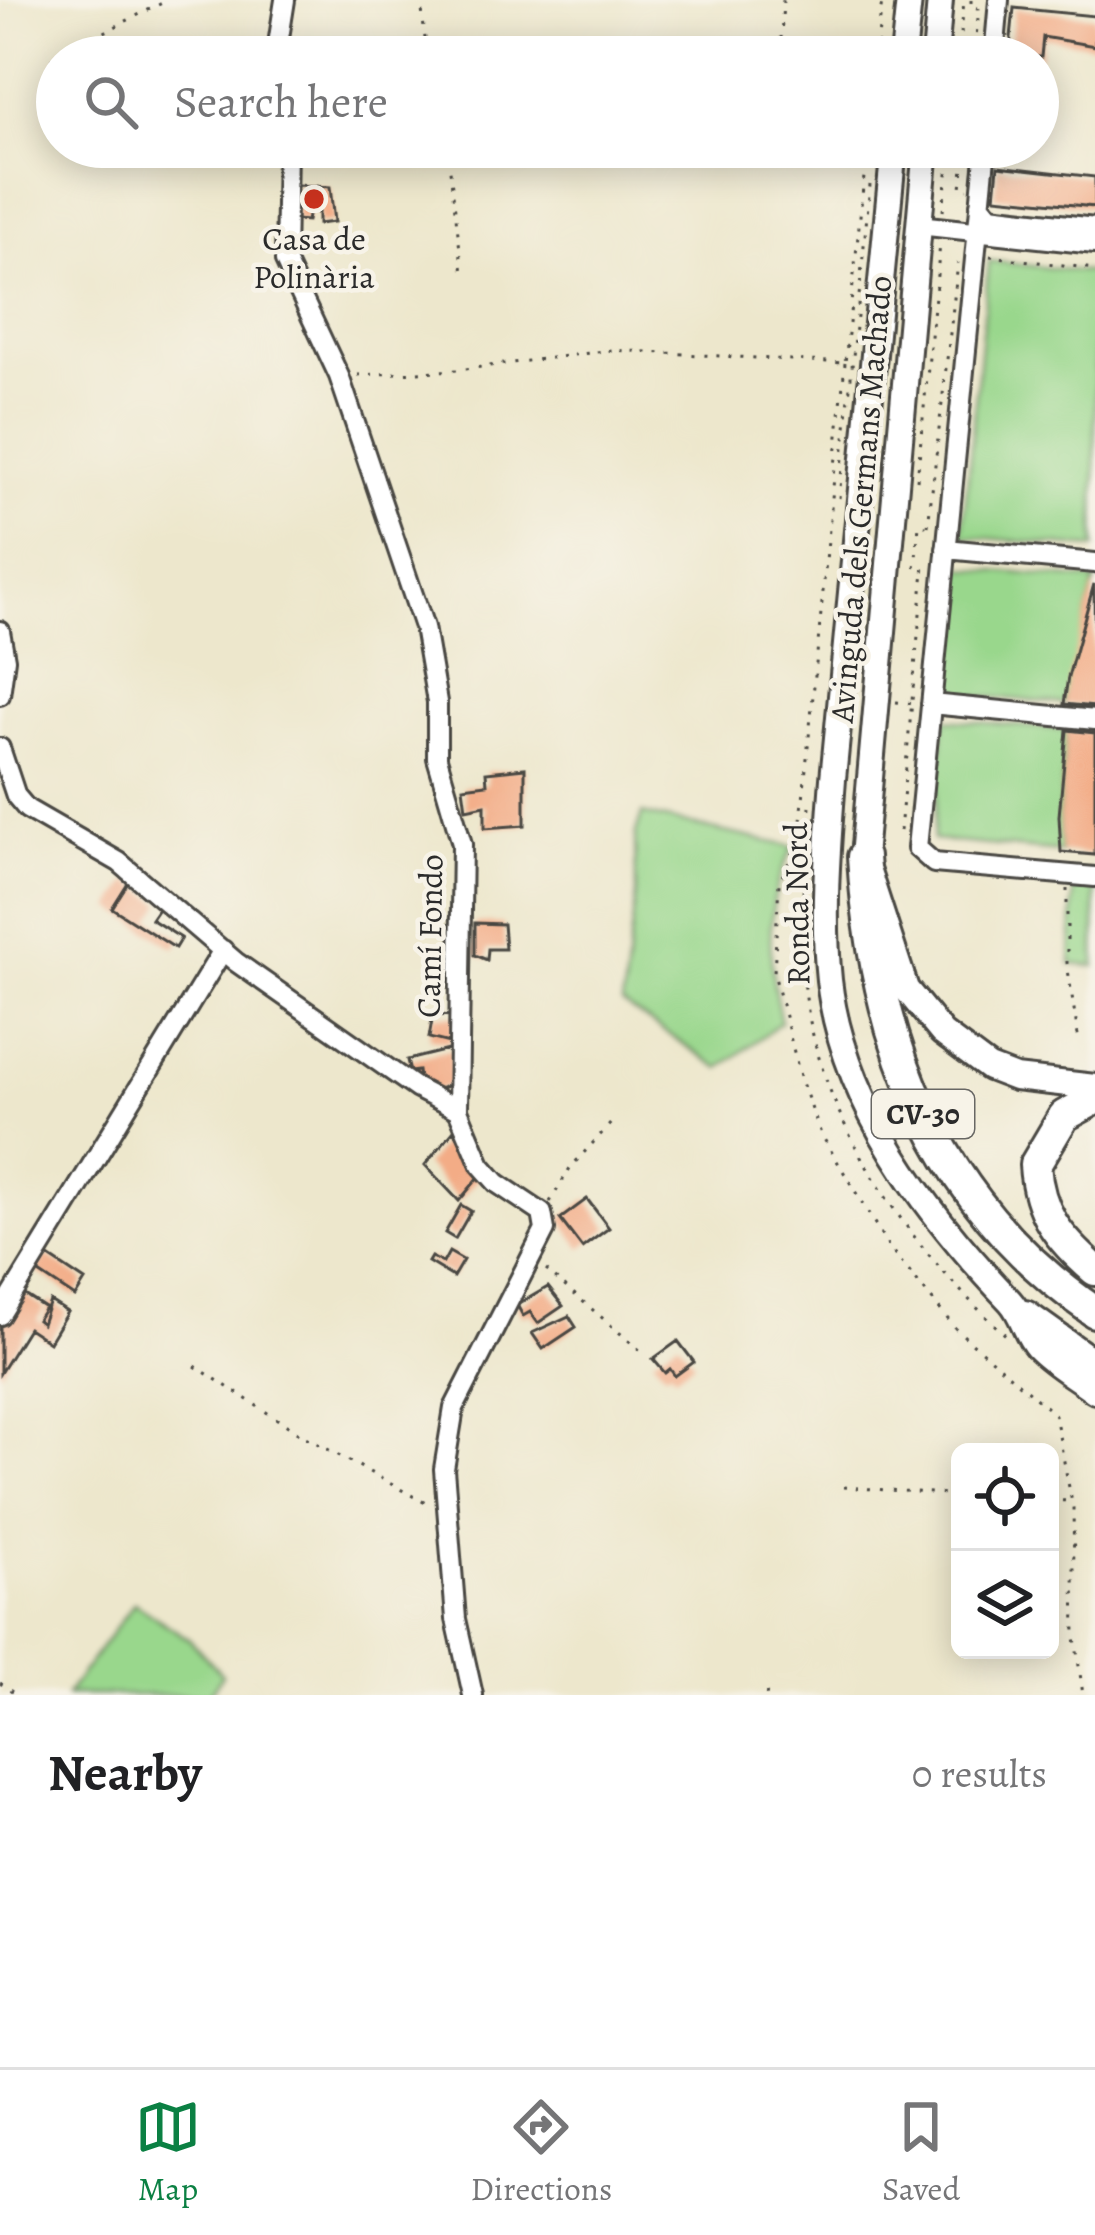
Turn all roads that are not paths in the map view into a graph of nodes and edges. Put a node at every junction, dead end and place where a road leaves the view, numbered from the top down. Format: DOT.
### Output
graph roads {
  1 [pos="285,0"];
  2 [pos="909,0"];
  3 [pos="940,0"];
  4 [pos="999,0"];
  5 [pos="279,36"];
  6 [pos="905,36"];
  7 [pos="937,36"];
  8 [pos="996,36"];
  9 [pos="287,168"];
  10 [pos="892,168"];
  11 [pos="924,168"];
  12 [pos="983,168"];
  13 [pos="978,197"];
  14 [pos="918,225"];
  15 [pos="1095,228"];
  16 [pos="977,231"];
  17 [pos="1095,244"];
  18 [pos="946,549"];
  19 [pos="1095,563"];
  20 [pos="0,631"];
  21 [pos="0,695"];
  22 [pos="920,704"];
  23 [pos="1095,720"];
  24 [pos="0,748"];
  25 [pos="833,779"];
  26 [pos="20,800"];
  27 [pos="0,807"];
  28 [pos="863,857"];
  29 [pos="1095,878"];
  30 [pos="223,950"];
  31 [pos="1095,1087"];
  32 [pos="1095,1099"];
  33 [pos="458,1110"];
  34 [pos="1095,1270"];
  35 [pos="1095,1312"];
  36 [pos="0,1315"];
  37 [pos="1025,1316"];
  38 [pos="1095,1366"];
  39 [pos="1095,1391"];
  40 [pos="473,1695"];
  1 -- 5 [label="street"];
  2 -- 6 [label="main road"];
  3 -- 7 [label="main road"];
  4 -- 8 [label="street"];
  9 -- 33 [label="street, Camí Fondo"];
  10 -- 25 [label="main road, Avinguda dels Germans Machado"];
  11 -- 14 [label="main road, Avinguda dels Germans Machado"];
  12 -- 13 [label="street"];
  13 -- 15 [label="street"];
  13 -- 16 [label="street"];
  14 -- 16 [label="street"];
  14 -- 28 [label="main road, Avinguda dels Germans Machado"];
  16 -- 17 [label="street"];
  16 -- 18 [label="street"];
  18 -- 19 [label="street"];
  18 -- 22 [label="street"];
  20 -- 21 [label="street"];
  22 -- 23 [label="street"];
  22 -- 29 [label="street"];
  24 -- 26 [label="street"];
  25 -- 37 [label="main road, Ronda Nord"];
  26 -- 27 [label="street"];
  26 -- 30 [label="street"];
  28 -- 31 [label="main road"];
  28 -- 35 [label="highway, Ronda Nord / CV-30"];
  30 -- 33 [label="street"];
  30 -- 36 [label="street"];
  32 -- 34 [label="highway"];
  33 -- 40 [label="street, Camí Fondo"];
  37 -- 38 [label="highway, Ronda Nord"];
  37 -- 39 [label="main road"];
}
